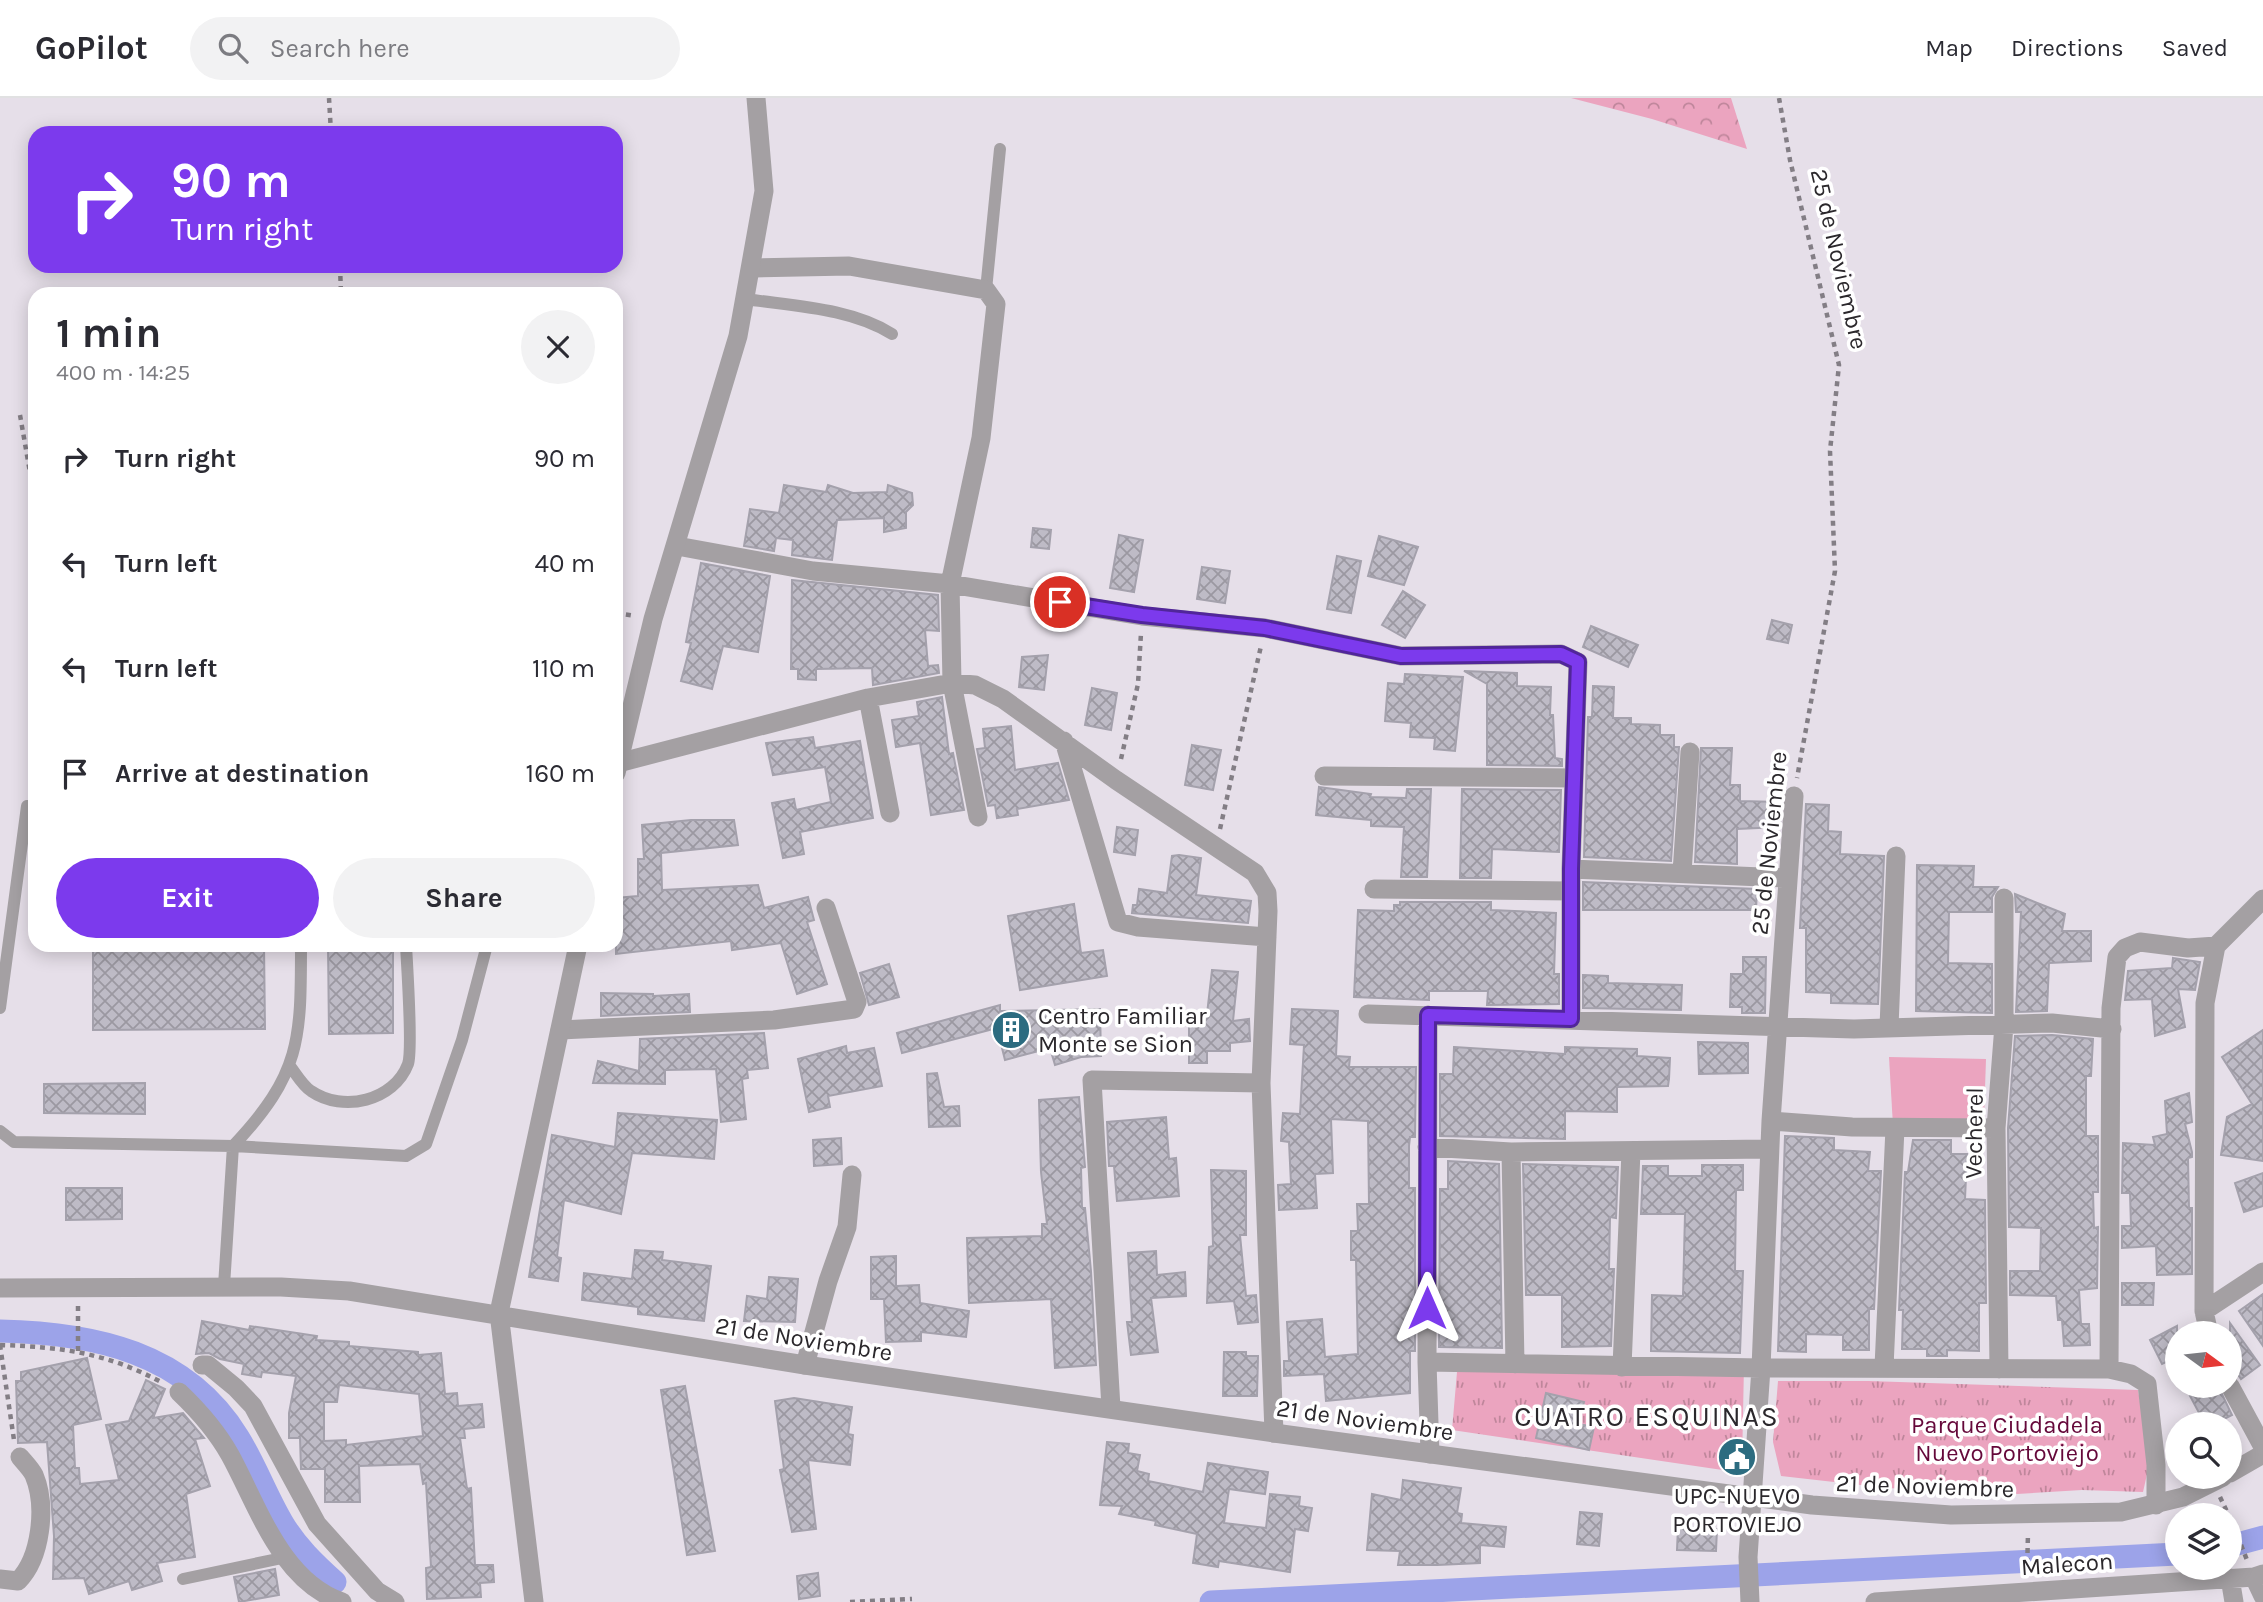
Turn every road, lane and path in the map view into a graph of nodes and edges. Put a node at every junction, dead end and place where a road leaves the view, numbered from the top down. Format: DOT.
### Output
graph roads {
  1 [pos="329,98"];
  2 [pos="756,98"];
  3 [pos="1779,98"];
  4 [pos="331,126"];
  5 [pos="1000,149"];
  6 [pos="752,268"];
  7 [pos="986,290"];
  8 [pos="746,299"];
  9 [pos="892,334"];
  10 [pos="20,415"];
  11 [pos="28,461"];
  12 [pos="677,546"];
  13 [pos="950,584"];
  14 [pos="1142,615"];
  15 [pos="1265,628"];
  16 [pos="952,683"];
  17 [pos="868,698"];
  18 [pos="1064,741"];
  19 [pos="623,743"];
  20 [pos="1690,752"];
  21 [pos="623,766"];
  22 [pos="1324,776"];
  23 [pos="1573,778"];
  24 [pos="1116,780"];
  25 [pos="1794,796"];
  26 [pos="27,806"];
  27 [pos="890,813"];
  28 [pos="978,817"];
  29 [pos="28,843"];
  30 [pos="1216,847"];
  31 [pos="1896,856"];
  32 [pos="1571,869"];
  33 [pos="1682,873"];
  34 [pos="1788,878"];
  35 [pos="1374,889"];
  36 [pos="1572,891"];
  37 [pos="2004,898"];
  38 [pos="2263,899"];
  39 [pos="826,908"];
  40 [pos="1267,937"];
  41 [pos="2216,946"];
  42 [pos="301,952"];
  43 [pos="406,952"];
  44 [pos="485,952"];
  45 [pos="577,952"];
  46 [pos="0,1008"];
  47 [pos="1368,1014"];
  48 [pos="1428,1015"];
  49 [pos="1571,1019"];
  50 [pos="2004,1025"];
  51 [pos="1776,1026"];
  52 [pos="1889,1027"];
  53 [pos="2112,1029"];
  54 [pos="560,1030"];
  55 [pos="290,1066"];
  56 [pos="1261,1083"];
  57 [pos="1771,1121"];
  58 [pos="1895,1128"];
  59 [pos="1996,1128"];
  60 [pos="0,1131"];
  61 [pos="233,1146"];
  62 [pos="1427,1147"];
  63 [pos="1769,1149"];
  64 [pos="1630,1151"];
  65 [pos="1511,1152"];
  66 [pos="852,1175"];
  67 [pos="2263,1272"];
  68 [pos="224,1286"];
  69 [pos="0,1288"];
  70 [pos="78,1306"];
  71 [pos="2204,1311"];
  72 [pos="499,1313"];
  73 [pos="2206,1321"];
  74 [pos="0,1345"];
  75 [pos="78,1350"];
  76 [pos="1427,1362"];
  77 [pos="202,1364"];
  78 [pos="1515,1364"];
  79 [pos="805,1365"];
  80 [pos="1622,1367"];
  81 [pos="1884,1367"];
  82 [pos="1761,1368"];
  83 [pos="1999,1369"];
  84 [pos="2109,1369"];
  85 [pos="179,1392"];
  86 [pos="2237,1398"];
  87 [pos="1111,1408"];
  88 [pos="1274,1433"];
  89 [pos="2263,1447"];
  90 [pos="1430,1454"];
  91 [pos="2263,1454"];
  92 [pos="20,1457"];
  93 [pos="2242,1466"];
  94 [pos="2199,1489"];
  95 [pos="1752,1499"];
  96 [pos="2156,1506"];
  97 [pos="2028,1539"];
  98 [pos="287,1557"];
  99 [pos="2028,1570"];
  100 [pos="2258,1575"];
  101 [pos="183,1578"];
  102 [pos="0,1579"];
  103 [pos="2200,1580"];
  104 [pos="2230,1580"];
  105 [pos="2263,1596"];
  106 [pos="1750,1598"];
  107 [pos="912,1599"];
  108 [pos="342,1602"];
  109 [pos="395,1602"];
  110 [pos="534,1602"];
  111 [pos="850,1602"];
  112 [pos="1874,1602"];
  113 [pos="2234,1602"];
  1 -- 4 [label="path"];
  2 -- 6 [label="street"];
  3 -- 25 [label="path, 25 de Noviembre"];
  5 -- 7 [label="lane"];
  6 -- 7 [label="street"];
  6 -- 8 [label="street"];
  7 -- 13 [label="street"];
  8 -- 9 [label="lane"];
  8 -- 12 [label="street"];
  10 -- 11 [label="path"];
  12 -- 13 [label="street"];
  12 -- 19 [label="street"];
  13 -- 14 [label="street"];
  13 -- 16 [label="street"];
  14 -- 15 [label="street"];
  14 -- 24 [label="path"];
  15 -- 23 [label="street"];
  15 -- 30 [label="path"];
  16 -- 17 [label="street"];
  16 -- 18 [label="street"];
  16 -- 28 [label="street"];
  17 -- 21 [label="street"];
  17 -- 27 [label="street"];
  18 -- 24 [label="street"];
  18 -- 40 [label="street"];
  20 -- 33 [label="street"];
  22 -- 23 [label="street"];
  23 -- 32 [label="street"];
  24 -- 30 [label="street"];
  25 -- 34 [label="street, 25 de Noviembre"];
  26 -- 29 [label="lane"];
  29 -- 46 [label="lane"];
  30 -- 40 [label="street"];
  31 -- 52 [label="street"];
  32 -- 33 [label="street"];
  32 -- 36 [label="street"];
  33 -- 34 [label="street"];
  34 -- 51 [label="street, 25 de Noviembre"];
  35 -- 36 [label="street"];
  36 -- 49 [label="street"];
  37 -- 50 [label="street, Vecherel"];
  38 -- 41 [label="street"];
  39 -- 54 [label="street"];
  40 -- 56 [label="street"];
  41 -- 53 [label="street"];
  41 -- 71 [label="street"];
  42 -- 55 [label="lane"];
  43 -- 55 [label="lane"];
  44 -- 61 [label="lane"];
  45 -- 54 [label="street"];
  47 -- 48 [label="street"];
  48 -- 49 [label="street"];
  48 -- 62 [label="street"];
  49 -- 51 [label="street"];
  50 -- 52 [label="street"];
  50 -- 53 [label="street"];
  50 -- 59 [label="street, Vecherel"];
  51 -- 52 [label="street"];
  51 -- 57 [label="street, 25 de Noviembre"];
  53 -- 84 [label="street"];
  54 -- 72 [label="street"];
  55 -- 61 [label="lane"];
  56 -- 87 [label="street"];
  56 -- 88 [label="street"];
  57 -- 58 [label="street"];
  57 -- 63 [label="street, 25 de Noviembre"];
  58 -- 59 [label="street"];
  58 -- 81 [label="street"];
  59 -- 83 [label="street, Vecherel"];
  60 -- 61 [label="lane"];
  61 -- 68 [label="lane"];
  62 -- 65 [label="street"];
  62 -- 76 [label="street"];
  63 -- 64 [label="street"];
  63 -- 82 [label="street, 25 de Noviembre"];
  64 -- 65 [label="street"];
  64 -- 80 [label="street"];
  65 -- 78 [label="street"];
  66 -- 79 [label="street"];
  67 -- 71 [label="street"];
  68 -- 69 [label="street, 21 de Noviembre"];
  68 -- 72 [label="street, 21 de Noviembre"];
  70 -- 75 [label="path"];
  71 -- 73 [label="street"];
  72 -- 79 [label="street, 21 de Noviembre"];
  72 -- 110 [label="street"];
  74 -- 75 [label="path"];
  74 -- 92 [label="path"];
  75 -- 85 [label="path"];
  76 -- 78 [label="street"];
  76 -- 90 [label="street"];
  77 -- 109 [label="street"];
  78 -- 80 [label="street"];
  79 -- 87 [label="street, 21 de Noviembre"];
  80 -- 82 [label="street"];
  81 -- 82 [label="street"];
  81 -- 83 [label="street"];
  82 -- 95 [label="street, 25 de Noviembre"];
  83 -- 84 [label="street"];
  84 -- 96 [label="street"];
  85 -- 98 [label="street"];
  86 -- 89 [label="street"];
  87 -- 88 [label="street, 21 de Noviembre"];
  88 -- 90 [label="street, 21 de Noviembre"];
  90 -- 95 [label="street, 21 de Noviembre"];
  91 -- 93 [label="street"];
  92 -- 102 [label="street"];
  94 -- 96 [label="street, 21 de Noviembre"];
  95 -- 96 [label="street, 21 de Noviembre"];
  95 -- 106 [label="street, 25 de Noviembre"];
  97 -- 99 [label="path"];
  98 -- 101 [label="lane"];
  98 -- 108 [label="street"];
  100 -- 105 [label="street"];
  103 -- 112 [label="street, Malecon"];
  104 -- 113 [label="street"];
  107 -- 111 [label="path"];
}
